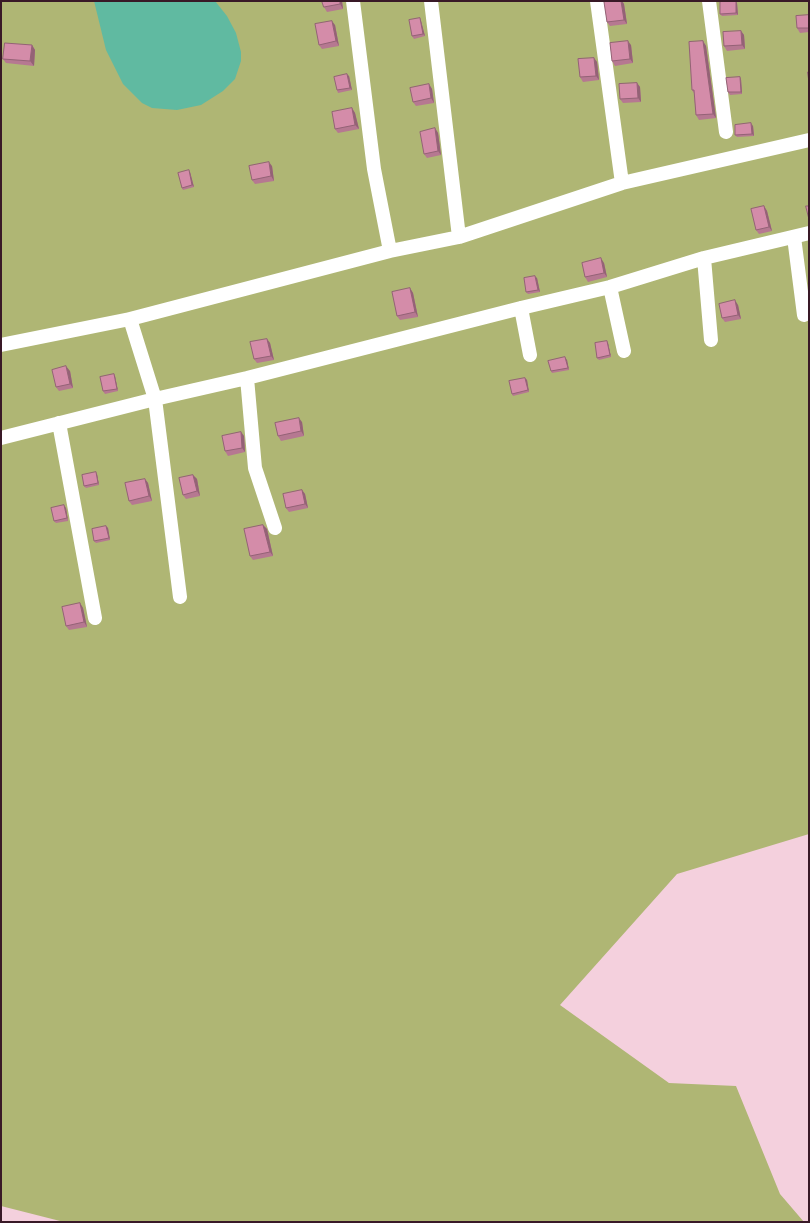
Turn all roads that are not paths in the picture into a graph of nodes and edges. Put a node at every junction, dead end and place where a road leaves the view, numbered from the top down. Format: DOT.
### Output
graph roads {
  1 [pos="353,1"];
  2 [pos="431,1"];
  3 [pos="597,1"];
  4 [pos="709,1"];
  5 [pos="726,132"];
  6 [pos="809,140"];
  7 [pos="622,183"];
  8 [pos="809,233"];
  9 [pos="794,236"];
  10 [pos="459,237"];
  11 [pos="390,251"];
  12 [pos="704,258"];
  13 [pos="610,287"];
  14 [pos="521,308"];
  15 [pos="804,315"];
  16 [pos="130,319"];
  17 [pos="712,340"];
  18 [pos="1,345"];
  19 [pos="624,351"];
  20 [pos="530,355"];
  21 [pos="247,378"];
  22 [pos="155,399"];
  23 [pos="59,423"];
  24 [pos="1,438"];
  25 [pos="274,528"];
  26 [pos="180,597"];
  27 [pos="95,618"];
  1 -- 11 [label="street"];
  2 -- 10 [label="street"];
  3 -- 7 [label="street"];
  4 -- 5 [label="street"];
  6 -- 7 [label="street"];
  7 -- 10 [label="street"];
  8 -- 9 [label="street"];
  9 -- 12 [label="street"];
  9 -- 15 [label="street"];
  10 -- 11 [label="street"];
  11 -- 16 [label="street"];
  12 -- 13 [label="street"];
  12 -- 17 [label="street"];
  13 -- 14 [label="street"];
  13 -- 19 [label="street"];
  14 -- 20 [label="street"];
  14 -- 21 [label="street"];
  16 -- 18 [label="street"];
  16 -- 22 [label="street"];
  21 -- 22 [label="street"];
  21 -- 25 [label="street"];
  22 -- 23 [label="street"];
  22 -- 26 [label="street"];
  23 -- 24 [label="street"];
  23 -- 27 [label="street"];
}
